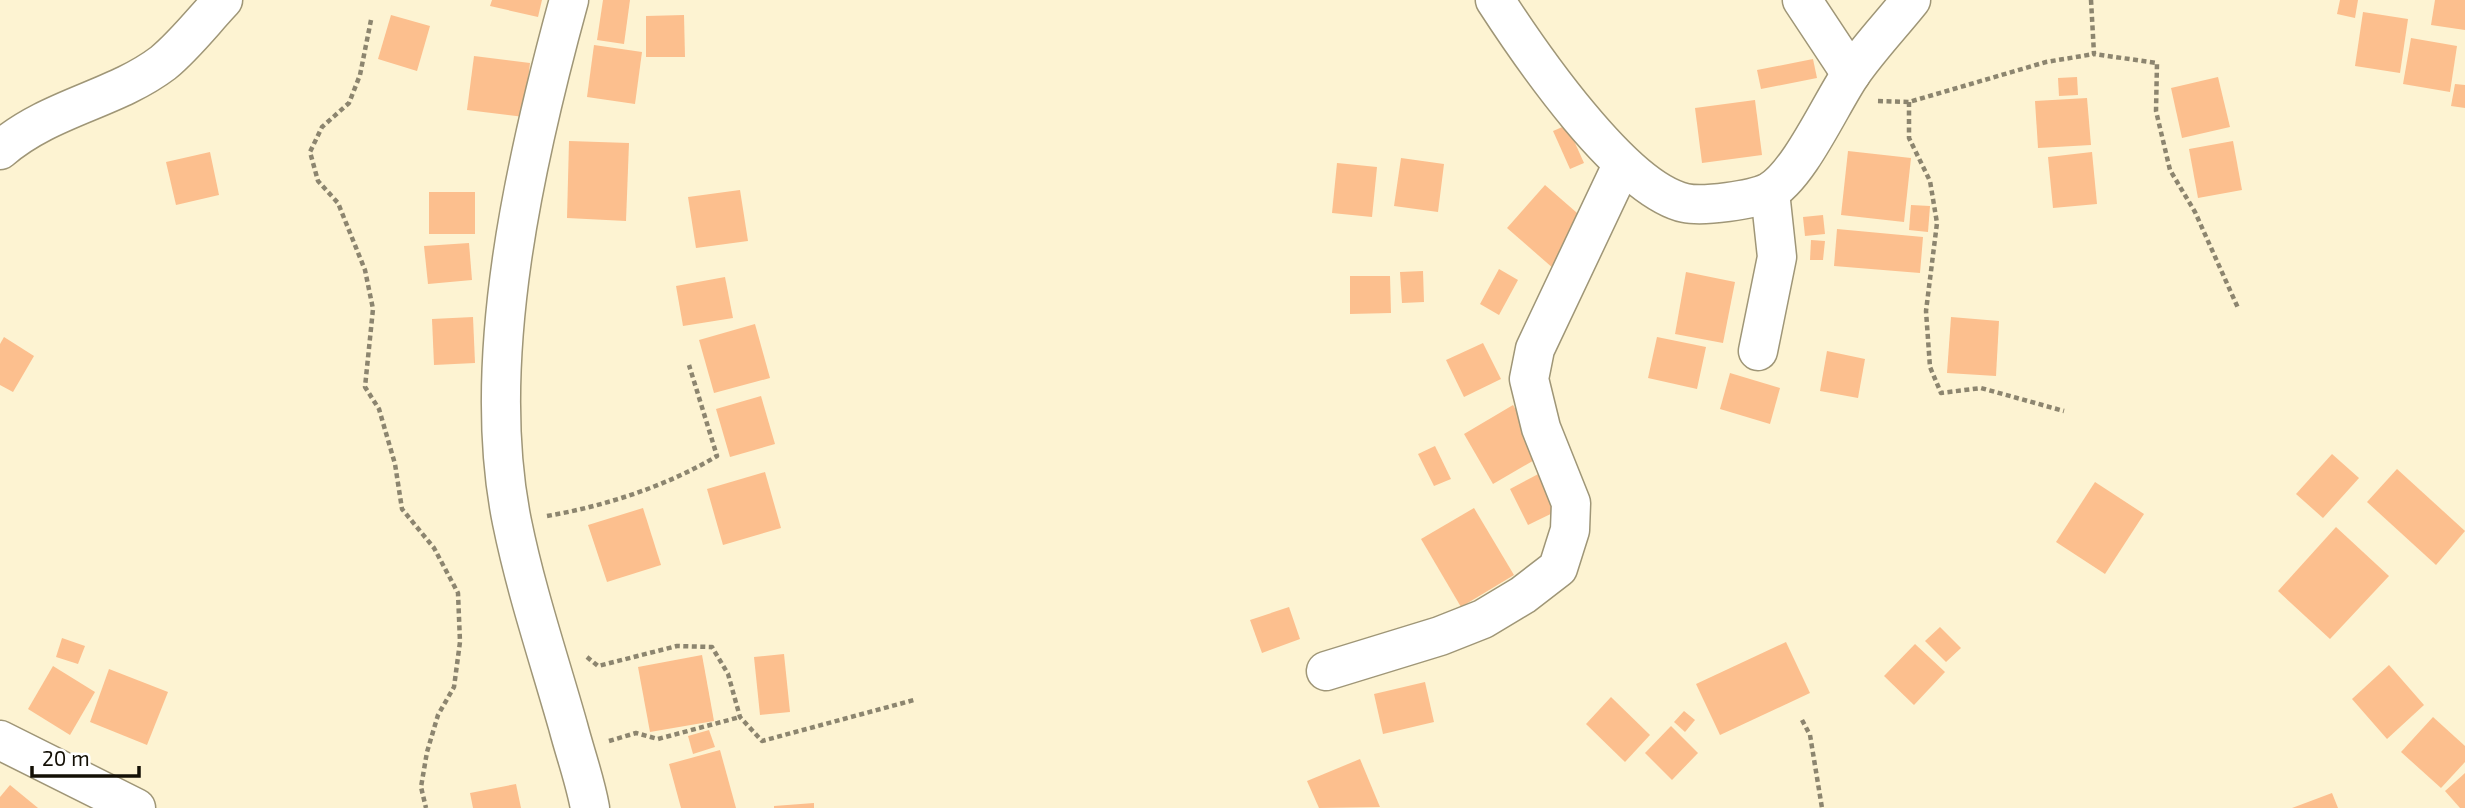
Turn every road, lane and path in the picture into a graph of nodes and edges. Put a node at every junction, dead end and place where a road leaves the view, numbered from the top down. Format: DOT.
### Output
graph roads {
  1 [pos="223,0"];
  2 [pos="569,0"];
  3 [pos="1495,0"];
  4 [pos="1802,0"];
  5 [pos="1911,0"];
  6 [pos="2091,0"];
  7 [pos="371,20"];
  8 [pos="2094,54"];
  9 [pos="1851,74"];
  10 [pos="1909,102"];
  11 [pos="0,150"];
  12 [pos="1622,165"];
  13 [pos="1770,192"];
  14 [pos="2238,308"];
  15 [pos="1758,351"];
  16 [pos="689,365"];
  17 [pos="2064,411"];
  18 [pos="512,521"];
  19 [pos="540,628"];
  20 [pos="1326,671"];
  21 [pos="914,700"];
  22 [pos="740,717"];
  23 [pos="1802,720"];
  24 [pos="0,740"];
  25 [pos="600,744"];
  26 [pos="136,808"];
  27 [pos="426,808"];
  28 [pos="590,808"];
  29 [pos="1822,808"];
  1 -- 11 [label="street"];
  2 -- 18 [label="street"];
  3 -- 12 [label="street"];
  4 -- 9 [label="street"];
  5 -- 9 [label="street"];
  6 -- 8 [label="path"];
  7 -- 27 [label="path"];
  8 -- 10 [label="path"];
  8 -- 14 [label="path"];
  9 -- 10 [label="path"];
  9 -- 13 [label="street"];
  10 -- 17 [label="path"];
  12 -- 13 [label="street"];
  12 -- 20 [label="street"];
  13 -- 15 [label="street"];
  16 -- 18 [label="path"];
  18 -- 19 [label="street"];
  19 -- 22 [label="path"];
  19 -- 28 [label="street"];
  21 -- 22 [label="path"];
  22 -- 25 [label="path"];
  23 -- 29 [label="path"];
  24 -- 26 [label="street"];
}
